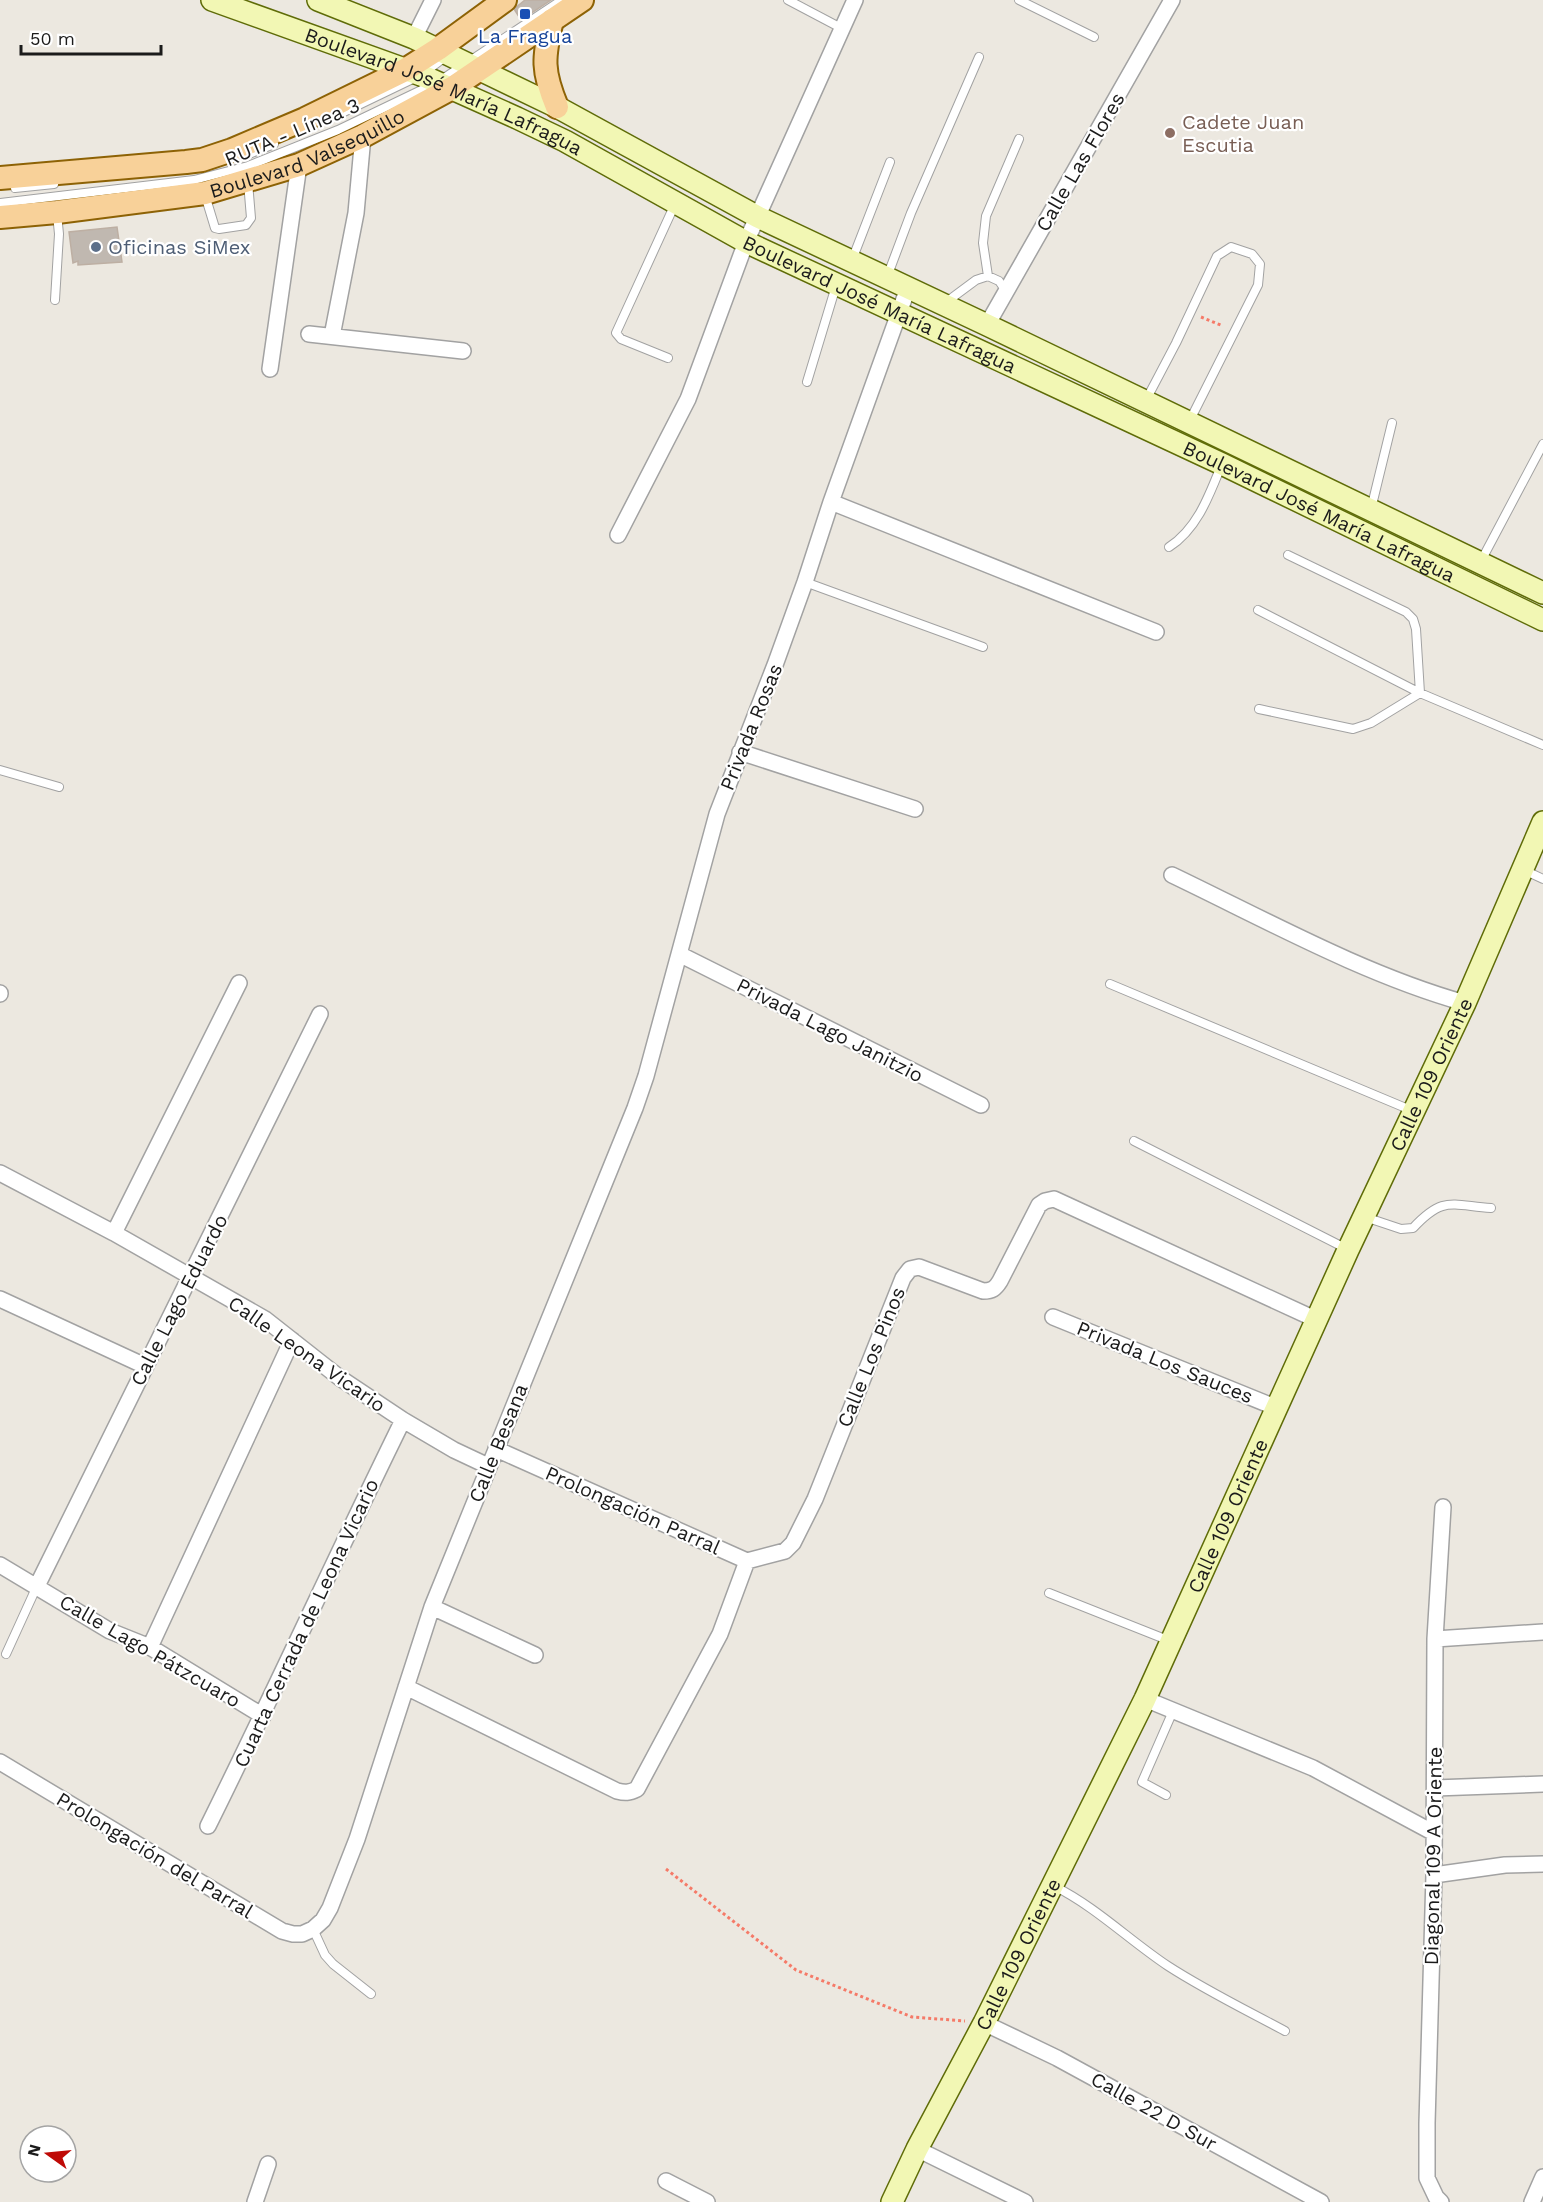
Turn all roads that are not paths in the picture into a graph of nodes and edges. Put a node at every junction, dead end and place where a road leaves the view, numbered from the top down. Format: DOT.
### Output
graph roads {
  1 [pos="212,0"];
  2 [pos="318,0"];
  3 [pos="433,0"];
  4 [pos="562,0"];
  5 [pos="582,0"];
  6 [pos="788,0"];
  7 [pos="855,0"];
  8 [pos="1018,0"];
  9 [pos="1172,0"];
  10 [pos="508,3"];
  11 [pos="552,20"];
  12 [pos="489,23"];
  13 [pos="843,28"];
  14 [pos="1094,37"];
  15 [pos="414,38"];
  16 [pos="457,57"];
  17 [pos="979,57"];
  18 [pos="429,79"];
  19 [pos="557,107"];
  20 [pos="333,118"];
  21 [pos="363,136"];
  22 [pos="1019,139"];
  23 [pos="280,141"];
  24 [pos="890,162"];
  25 [pos="299,165"];
  26 [pos="192,171"];
  27 [pos="248,180"];
  28 [pos="6,183"];
  29 [pos="67,183"];
  30 [pos="205,193"];
  31 [pos="0,202"];
  32 [pos="676,203"];
  33 [pos="57,212"];
  34 [pos="0,217"];
  35 [pos="758,217"];
  36 [pos="746,242"];
  37 [pos="851,261"];
  38 [pos="988,276"];
  39 [pos="886,278"];
  40 [pos="837,284"];
  41 [pos="908,288"];
  42 [pos="1006,291"];
  43 [pos="55,300"];
  44 [pos="943,304"];
  45 [pos="900,312"];
  46 [pos="987,325"];
  47 [pos="309,334"];
  48 [pos="332,336"];
  49 [pos="463,351"];
  50 [pos="668,358"];
  51 [pos="270,369"];
  52 [pos="807,382"];
  53 [pos="1146,401"];
  54 [pos="1189,422"];
  55 [pos="1392,423"];
  56 [pos="1543,444"];
  57 [pos="1222,464"];
  58 [pos="831,501"];
  59 [pos="1371,509"];
  60 [pos="618,535"];
  61 [pos="1168,547"];
  62 [pos="1288,555"];
  63 [pos="1480,562"];
  64 [pos="805,582"];
  65 [pos="1543,593"];
  66 [pos="1258,609"];
  67 [pos="1543,620"];
  68 [pos="1156,632"];
  69 [pos="983,647"];
  70 [pos="1420,693"];
  71 [pos="1259,709"];
  72 [pos="1543,745"];
  73 [pos="740,752"];
  74 [pos="0,770"];
  75 [pos="59,787"];
  76 [pos="915,809"];
  77 [pos="1543,822"];
  78 [pos="1522,869"];
  79 [pos="1172,875"];
  80 [pos="1543,879"];
  81 [pos="679,954"];
  82 [pos="239,984"];
  83 [pos="1110,984"];
  84 [pos="1465,1003"];
  85 [pos="320,1014"];
  86 [pos="981,1106"];
  87 [pos="1414,1111"];
  88 [pos="1134,1141"];
  89 [pos="0,1173"];
  90 [pos="1491,1208"];
  91 [pos="1364,1217"];
  92 [pos="114,1233"];
  93 [pos="1348,1250"];
  94 [pos="191,1277"];
  95 [pos="0,1299"];
  96 [pos="1053,1317"];
  97 [pos="1317,1320"];
  98 [pos="292,1340"];
  99 [pos="145,1366"];
  100 [pos="1277,1408"];
  101 [pos="403,1420"];
  102 [pos="496,1449"];
  103 [pos="488,1466"];
  104 [pos="1443,1507"];
  105 [pos="747,1561"];
  106 [pos="0,1565"];
  107 [pos="37,1586"];
  108 [pos="1049,1593"];
  109 [pos="432,1606"];
  110 [pos="1543,1632"];
  111 [pos="1435,1639"];
  112 [pos="1172,1641"];
  113 [pos="150,1647"];
  114 [pos="6,1654"];
  115 [pos="535,1654"];
  116 [pos="406,1687"];
  117 [pos="1145,1700"];
  118 [pos="1173,1711"];
  119 [pos="263,1716"];
  120 [pos="0,1762"];
  121 [pos="1543,1784"];
  122 [pos="1435,1788"];
  123 [pos="1166,1795"];
  124 [pos="208,1826"];
  125 [pos="1434,1833"];
  126 [pos="1543,1864"];
  127 [pos="1434,1875"];
  128 [pos="1053,1886"];
  129 [pos="313,1929"];
  130 [pos="371,1994"];
  131 [pos="984,2023"];
  132 [pos="1285,2031"];
  133 [pos="917,2149"];
  134 [pos="268,2164"];
  135 [pos="1543,2177"];
  136 [pos="666,2181"];
  137 [pos="255,2202"];
  138 [pos="707,2202"];
  139 [pos="892,2202"];
  140 [pos="1025,2202"];
  141 [pos="1321,2202"];
  142 [pos="1441,2202"];
  143 [pos="1532,2202"];
  1 -- 18 [label="main road, Boulevard José María Lafragua"];
  2 -- 15 [label="main road, Boulevard José María Lafragua"];
  3 -- 15 [label="street"];
  4 -- 16 [label="lane"];
  5 -- 11 [label="main road, Boulevard Valsequillo"];
  6 -- 13 [label="lane"];
  7 -- 13 [label="street"];
  8 -- 14 [label="lane"];
  9 -- 42 [label="street, Calle Las Flores"];
  10 -- 12 [label="lane"];
  10 -- 16 [label="main road, Boulevard Valsequillo"];
  11 -- 16 [label="main road, Boulevard Valsequillo"];
  11 -- 19 [label="main road"];
  13 -- 35 [label="street"];
  15 -- 16 [label="main road, Boulevard José María Lafragua"];
  16 -- 18 [label="main road, Boulevard Valsequillo"];
  16 -- 18 [label="main road, Boulevard Valsequillo"];
  16 -- 19 [label="main road, Boulevard José María Lafragua"];
  17 -- 39 [label="lane"];
  18 -- 20 [label="lane, RUTA - Línea 3"];
  18 -- 21 [label="main road, Boulevard Valsequillo"];
  18 -- 28 [label="main road, Boulevard Valsequillo"];
  18 -- 31 [label="lane"];
  18 -- 32 [label="main road, Boulevard José María Lafragua"];
  19 -- 35 [label="main road, Boulevard José María Lafragua"];
  21 -- 25 [label="main road, Boulevard Valsequillo"];
  21 -- 48 [label="street"];
  22 -- 38 [label="lane"];
  23 -- 26 [label="lane, RUTA - Línea 3"];
  24 -- 37 [label="lane"];
  25 -- 27 [label="main road, Boulevard Valsequillo"];
  25 -- 51 [label="street"];
  27 -- 30 [label="main road, Boulevard Valsequillo"];
  27 -- 30 [label="lane"];
  28 -- 29 [label="lane"];
  30 -- 33 [label="main road, Boulevard Valsequillo"];
  32 -- 36 [label="main road, Boulevard José María Lafragua"];
  32 -- 50 [label="lane"];
  33 -- 34 [label="main road, Boulevard Valsequillo"];
  33 -- 43 [label="lane"];
  35 -- 36 [label="street"];
  35 -- 37 [label="main road, Boulevard José María Lafragua"];
  36 -- 40 [label="main road, Boulevard José María Lafragua"];
  36 -- 60 [label="street"];
  37 -- 39 [label="main road, Boulevard José María Lafragua"];
  38 -- 42 [label="lane"];
  38 -- 44 [label="lane"];
  39 -- 41 [label="main road, Boulevard José María Lafragua"];
  40 -- 45 [label="main road, Boulevard José María Lafragua"];
  40 -- 52 [label="lane"];
  41 -- 44 [label="main road, Boulevard José María Lafragua"];
  41 -- 45 [label="street, Privada Rosas"];
  42 -- 46 [label="street, Calle Las Flores"];
  44 -- 46 [label="main road, Boulevard José María Lafragua"];
  45 -- 57 [label="main road, Boulevard José María Lafragua"];
  45 -- 58 [label="street, Privada Rosas"];
  46 -- 53 [label="main road, Boulevard José María Lafragua"];
  47 -- 48 [label="street"];
  48 -- 49 [label="street"];
  53 -- 54 [label="main road, Boulevard José María Lafragua"];
  53 -- 54 [label="lane"];
  54 -- 59 [label="main road, Boulevard José María Lafragua"];
  55 -- 59 [label="lane"];
  56 -- 63 [label="lane"];
  57 -- 61 [label="lane"];
  57 -- 67 [label="main road, Boulevard José María Lafragua"];
  58 -- 64 [label="street, Privada Rosas"];
  58 -- 68 [label="street"];
  59 -- 63 [label="main road, Boulevard José María Lafragua"];
  62 -- 70 [label="lane"];
  63 -- 65 [label="main road, Boulevard José María Lafragua"];
  64 -- 69 [label="lane"];
  64 -- 73 [label="street, Privada Rosas"];
  66 -- 70 [label="lane"];
  70 -- 71 [label="lane"];
  70 -- 72 [label="lane"];
  73 -- 76 [label="street"];
  73 -- 81 [label="street, Privada Rosas"];
  74 -- 75 [label="lane"];
  77 -- 78 [label="main road, Calle 109 Oriente"];
  78 -- 80 [label="lane"];
  78 -- 84 [label="main road, Calle 109 Oriente"];
  79 -- 84 [label="street"];
  81 -- 86 [label="street, Privada Lago Janitzio"];
  81 -- 102 [label="street, Calle Besana"];
  82 -- 92 [label="street"];
  83 -- 87 [label="lane"];
  84 -- 87 [label="main road, Calle 109 Oriente"];
  85 -- 94 [label="street, Calle Lago Eduardo"];
  87 -- 91 [label="main road, Calle 109 Oriente"];
  88 -- 93 [label="lane"];
  89 -- 92 [label="street, Calle Leona Vicario"];
  90 -- 91 [label="lane"];
  91 -- 93 [label="main road, Calle 109 Oriente"];
  92 -- 94 [label="street, Calle Leona Vicario"];
  93 -- 97 [label="main road, Calle 109 Oriente"];
  94 -- 98 [label="street, Calle Leona Vicario"];
  94 -- 99 [label="street, Calle Lago Eduardo"];
  95 -- 99 [label="street"];
  96 -- 100 [label="street, Privada Los Sauces"];
  97 -- 100 [label="main road, Calle 109 Oriente"];
  97 -- 105 [label="street, Calle Los Pinos"];
  98 -- 101 [label="street, Calle Leona Vicario"];
  98 -- 113 [label="street"];
  99 -- 107 [label="street, Calle Lago Eduardo"];
  100 -- 112 [label="main road, Calle 109 Oriente"];
  101 -- 103 [label="street, Calle Leona Vicario"];
  101 -- 119 [label="street, Cuarta Cerrada de Leona Vicario"];
  102 -- 103 [label="street, Calle Besana"];
  102 -- 105 [label="street, Prolongación Parral"];
  103 -- 109 [label="street, Calle Besana"];
  104 -- 111 [label="street, Diagonal 109 A Oriente"];
  105 -- 116 [label="street"];
  106 -- 107 [label="street, Calle Lago Pátzcuaro"];
  107 -- 113 [label="street, Calle Lago Pátzcuaro"];
  107 -- 114 [label="lane"];
  108 -- 112 [label="lane"];
  109 -- 115 [label="street"];
  109 -- 116 [label="street, Calle Besana"];
  110 -- 111 [label="street"];
  111 -- 122 [label="street, Diagonal 109 A Oriente"];
  112 -- 117 [label="main road, Calle 109 Oriente"];
  113 -- 119 [label="street, Calle Lago Pátzcuaro"];
  116 -- 129 [label="street, Calle Besana"];
  117 -- 118 [label="street"];
  117 -- 128 [label="main road, Calle 109 Oriente"];
  118 -- 123 [label="lane"];
  118 -- 125 [label="street"];
  119 -- 124 [label="street, Cuarta Cerrada de Leona Vicario"];
  120 -- 129 [label="street, Prolongación del Parral"];
  121 -- 122 [label="street"];
  122 -- 125 [label="street, Diagonal 109 A Oriente"];
  125 -- 127 [label="street, Diagonal 109 A Oriente"];
  126 -- 127 [label="street"];
  127 -- 142 [label="street, Diagonal 109 A Oriente"];
  128 -- 131 [label="main road, Calle 109 Oriente"];
  128 -- 132 [label="lane"];
  129 -- 130 [label="lane"];
  131 -- 133 [label="main road, Calle 109 Oriente"];
  131 -- 141 [label="street, Calle 22 D Sur"];
  133 -- 139 [label="main road, Calle 109 Oriente"];
  133 -- 140 [label="street"];
  134 -- 137 [label="street"];
  135 -- 143 [label="street"];
  136 -- 138 [label="street"];
}
